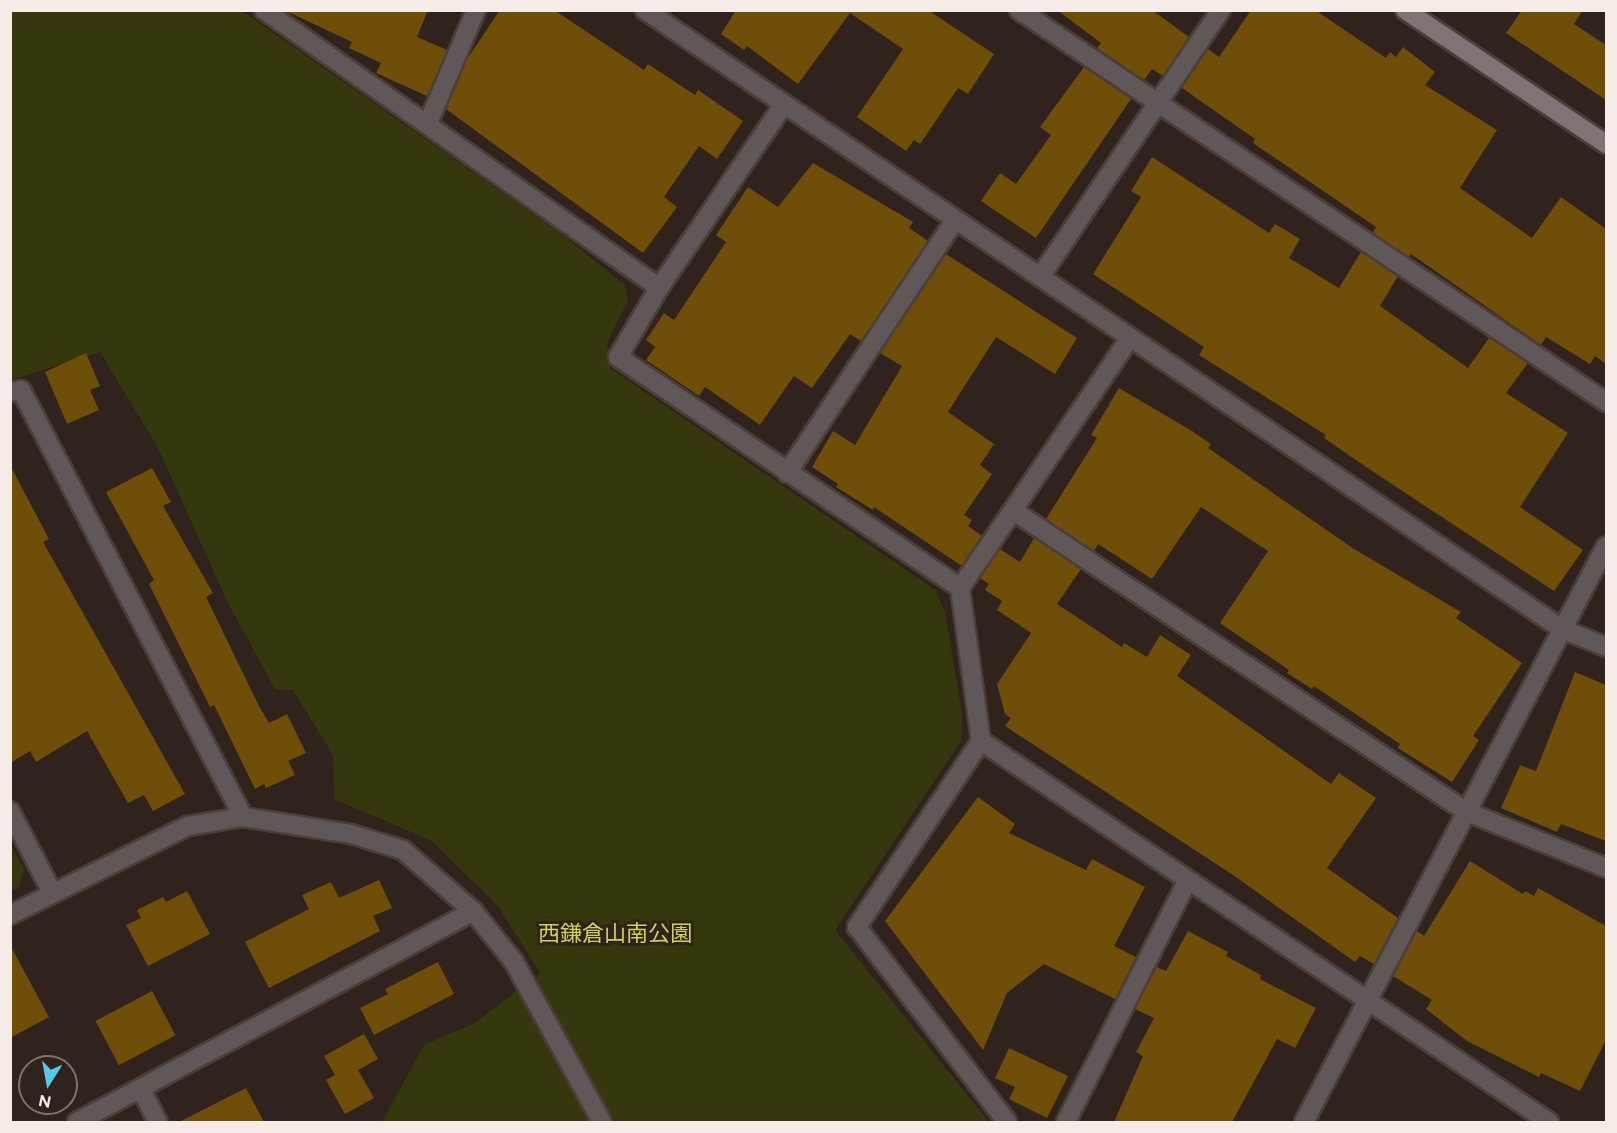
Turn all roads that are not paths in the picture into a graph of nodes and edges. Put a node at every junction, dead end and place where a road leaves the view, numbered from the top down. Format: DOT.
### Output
graph roads {
  1 [pos="264,10"];
  2 [pos="476,10"];
  3 [pos="645,10"];
  4 [pos="1019,10"];
  5 [pos="1221,10"];
  6 [pos="1405,10"];
  7 [pos="784,104"];
  8 [pos="1158,104"];
  9 [pos="428,123"];
  10 [pos="1606,144"];
  11 [pos="955,220"];
  12 [pos="1040,277"];
  13 [pos="659,288"];
  14 [pos="1131,338"];
  15 [pos="10,392"];
  16 [pos="1606,402"];
  17 [pos="787,473"];
  18 [pos="1015,512"];
  19 [pos="1606,546"];
  20 [pos="960,588"];
  21 [pos="1562,630"];
  22 [pos="1606,646"];
  23 [pos="981,741"];
  24 [pos="10,811"];
  25 [pos="1467,812"];
  26 [pos="243,817"];
  27 [pos="1606,868"];
  28 [pos="1187,881"];
  29 [pos="52,892"];
  30 [pos="473,911"];
  31 [pos="10,915"];
  32 [pos="1367,1002"];
  33 [pos="141,1089"];
  34 [pos="77,1122"];
  35 [pos="158,1122"];
  36 [pos="602,1122"];
  37 [pos="1006,1122"];
  38 [pos="1066,1122"];
  39 [pos="1304,1122"];
  40 [pos="1549,1122"];
  1 -- 9 [label="street"];
  2 -- 9 [label="street"];
  3 -- 7 [label="street"];
  4 -- 8 [label="street"];
  5 -- 8 [label="street"];
  6 -- 10 [label="street"];
  7 -- 11 [label="street"];
  7 -- 13 [label="street"];
  8 -- 12 [label="street"];
  8 -- 16 [label="street"];
  9 -- 13 [label="street"];
  11 -- 12 [label="street"];
  11 -- 17 [label="street"];
  12 -- 14 [label="street"];
  13 -- 17 [label="street"];
  14 -- 18 [label="street"];
  14 -- 21 [label="street"];
  15 -- 26 [label="street"];
  17 -- 20 [label="street"];
  18 -- 20 [label="street"];
  18 -- 25 [label="street"];
  19 -- 21 [label="street"];
  20 -- 23 [label="street"];
  21 -- 22 [label="street"];
  21 -- 25 [label="street"];
  23 -- 28 [label="street"];
  23 -- 37 [label="street"];
  24 -- 29 [label="street"];
  25 -- 27 [label="street"];
  25 -- 32 [label="street"];
  26 -- 29 [label="street"];
  26 -- 30 [label="street"];
  28 -- 32 [label="street"];
  28 -- 38 [label="street"];
  29 -- 31 [label="street"];
  30 -- 33 [label="street"];
  30 -- 36 [label="street"];
  32 -- 39 [label="street"];
  32 -- 40 [label="street"];
  33 -- 34 [label="street"];
  33 -- 35 [label="street"];
}
